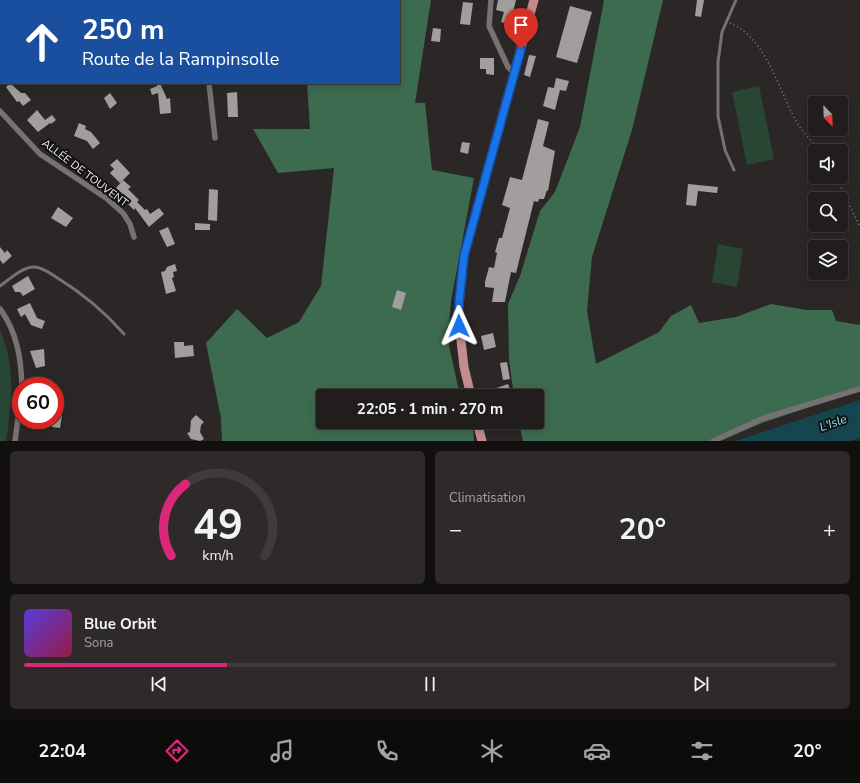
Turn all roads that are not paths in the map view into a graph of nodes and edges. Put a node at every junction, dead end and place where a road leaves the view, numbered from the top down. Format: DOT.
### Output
graph roads {
  1 [pos="492,0"];
  2 [pos="534,0"];
  3 [pos="736,0"];
  4 [pos="514,73"];
  5 [pos="209,84"];
  6 [pos="0,111"];
  7 [pos="215,138"];
  8 [pos="734,170"];
  9 [pos="134,237"];
  10 [pos="0,286"];
  11 [pos="0,309"];
  12 [pos="124,334"];
  13 [pos="21,377"];
  14 [pos="469,389"];
  15 [pos="860,389"];
  16 [pos="17,429"];
  17 [pos="479,429"];
  18 [pos="15,441"];
  19 [pos="482,441"];
  20 [pos="713,441"];
  1 -- 4 [label="street"];
  2 -- 4 [label="main road"];
  3 -- 8 [label="lane"];
  4 -- 14 [label="main road"];
  5 -- 7 [label="street"];
  6 -- 9 [label="street, ALLÉE DE TOUVENT"];
  10 -- 12 [label="lane"];
  11 -- 13 [label="street"];
  15 -- 20 [label="street"];
  16 -- 18 [label="street"];
  17 -- 19 [label="main road"];
}
